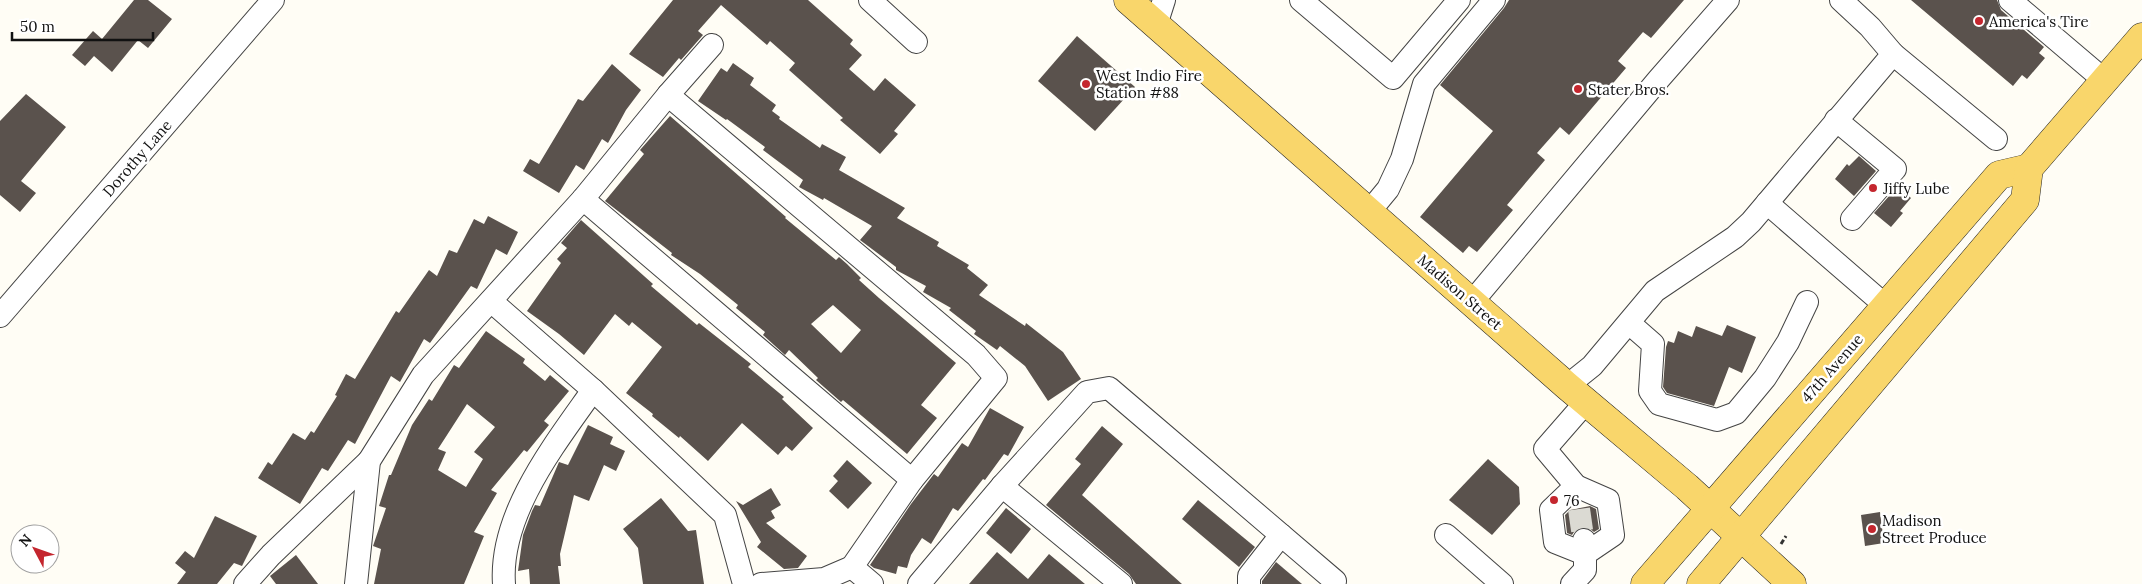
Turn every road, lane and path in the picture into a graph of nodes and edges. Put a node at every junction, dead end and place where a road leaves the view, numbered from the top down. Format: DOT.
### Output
graph roads {
  1 [pos="274,0"];
  2 [pos="870,0"];
  3 [pos="1128,0"];
  4 [pos="1301,0"];
  5 [pos="1459,0"];
  6 [pos="1494,0"];
  7 [pos="1728,0"];
  8 [pos="1841,0"];
  9 [pos="2010,0"];
  10 [pos="1160,12"];
  11 [pos="2142,37"];
  12 [pos="916,42"];
  13 [pos="712,45"];
  14 [pos="1893,54"];
  15 [pos="2104,80"];
  16 [pos="668,95"];
  17 [pos="1836,120"];
  18 [pos="1996,139"];
  19 [pos="2029,168"];
  20 [pos="583,199"];
  21 [pos="1767,203"];
  22 [pos="1369,212"];
  23 [pos="1852,219"];
  24 [pos="491,301"];
  25 [pos="1472,302"];
  26 [pos="1808,302"];
  27 [pos="1886,306"];
  28 [pos="0,316"];
  29 [pos="1629,323"];
  30 [pos="593,390"];
  31 [pos="1577,394"];
  32 [pos="369,461"];
  33 [pos="912,480"];
  34 [pos="1002,486"];
  35 [pos="1576,486"];
  36 [pos="1579,509"];
  37 [pos="1710,509"];
  38 [pos="1281,535"];
  39 [pos="1446,535"];
  40 [pos="1741,538"];
  41 [pos="1584,545"];
  42 [pos="852,567"];
  43 [pos="1249,580"];
  44 [pos="1334,581"];
  45 [pos="245,584"];
  46 [pos="356,584"];
  47 [pos="504,584"];
  48 [pos="744,584"];
  49 [pos="761,584"];
  50 [pos="872,584"];
  51 [pos="919,584"];
  52 [pos="1121,584"];
  53 [pos="1502,584"];
  54 [pos="1572,584"];
  55 [pos="1645,584"];
  56 [pos="1701,584"];
  57 [pos="1792,584"];
  1 -- 28 [label="street, Dorothy Lane"];
  2 -- 12 [label="street"];
  3 -- 10 [label="main road, Madison Street"];
  4 -- 5 [label="street"];
  6 -- 22 [label="street"];
  7 -- 25 [label="street"];
  8 -- 14 [label="street"];
  9 -- 15 [label="street"];
  10 -- 22 [label="main road, Madison Street"];
  11 -- 15 [label="main road"];
  13 -- 16 [label="street"];
  14 -- 17 [label="street"];
  14 -- 18 [label="street"];
  15 -- 19 [label="main road"];
  16 -- 20 [label="street"];
  16 -- 33 [label="street"];
  17 -- 21 [label="street"];
  17 -- 23 [label="street"];
  19 -- 27 [label="main road, 47th Avenue"];
  19 -- 40 [label="main road"];
  20 -- 24 [label="street"];
  20 -- 33 [label="street"];
  21 -- 27 [label="street"];
  21 -- 29 [label="street"];
  22 -- 25 [label="main road, Madison Street"];
  24 -- 30 [label="street"];
  24 -- 32 [label="street"];
  25 -- 31 [label="main road, Madison Street"];
  26 -- 29 [label="street"];
  27 -- 37 [label="main road, 47th Avenue"];
  29 -- 31 [label="street"];
  30 -- 47 [label="street"];
  30 -- 48 [label="street"];
  31 -- 35 [label="street"];
  31 -- 37 [label="main road, Madison Street"];
  32 -- 45 [label="street"];
  32 -- 46 [label="street"];
  33 -- 42 [label="street"];
  34 -- 38 [label="street"];
  34 -- 51 [label="street"];
  34 -- 52 [label="street"];
  35 -- 36 [label="street"];
  35 -- 41 [label="street"];
  35 -- 41 [label="street"];
  37 -- 40 [label="main road, Madison Street"];
  37 -- 55 [label="main road, 47th Avenue"];
  38 -- 43 [label="street"];
  38 -- 44 [label="street"];
  39 -- 53 [label="street"];
  40 -- 56 [label="main road"];
  40 -- 57 [label="main road, Madison Street"];
  41 -- 54 [label="street"];
  42 -- 49 [label="street"];
  42 -- 50 [label="street"];
}
